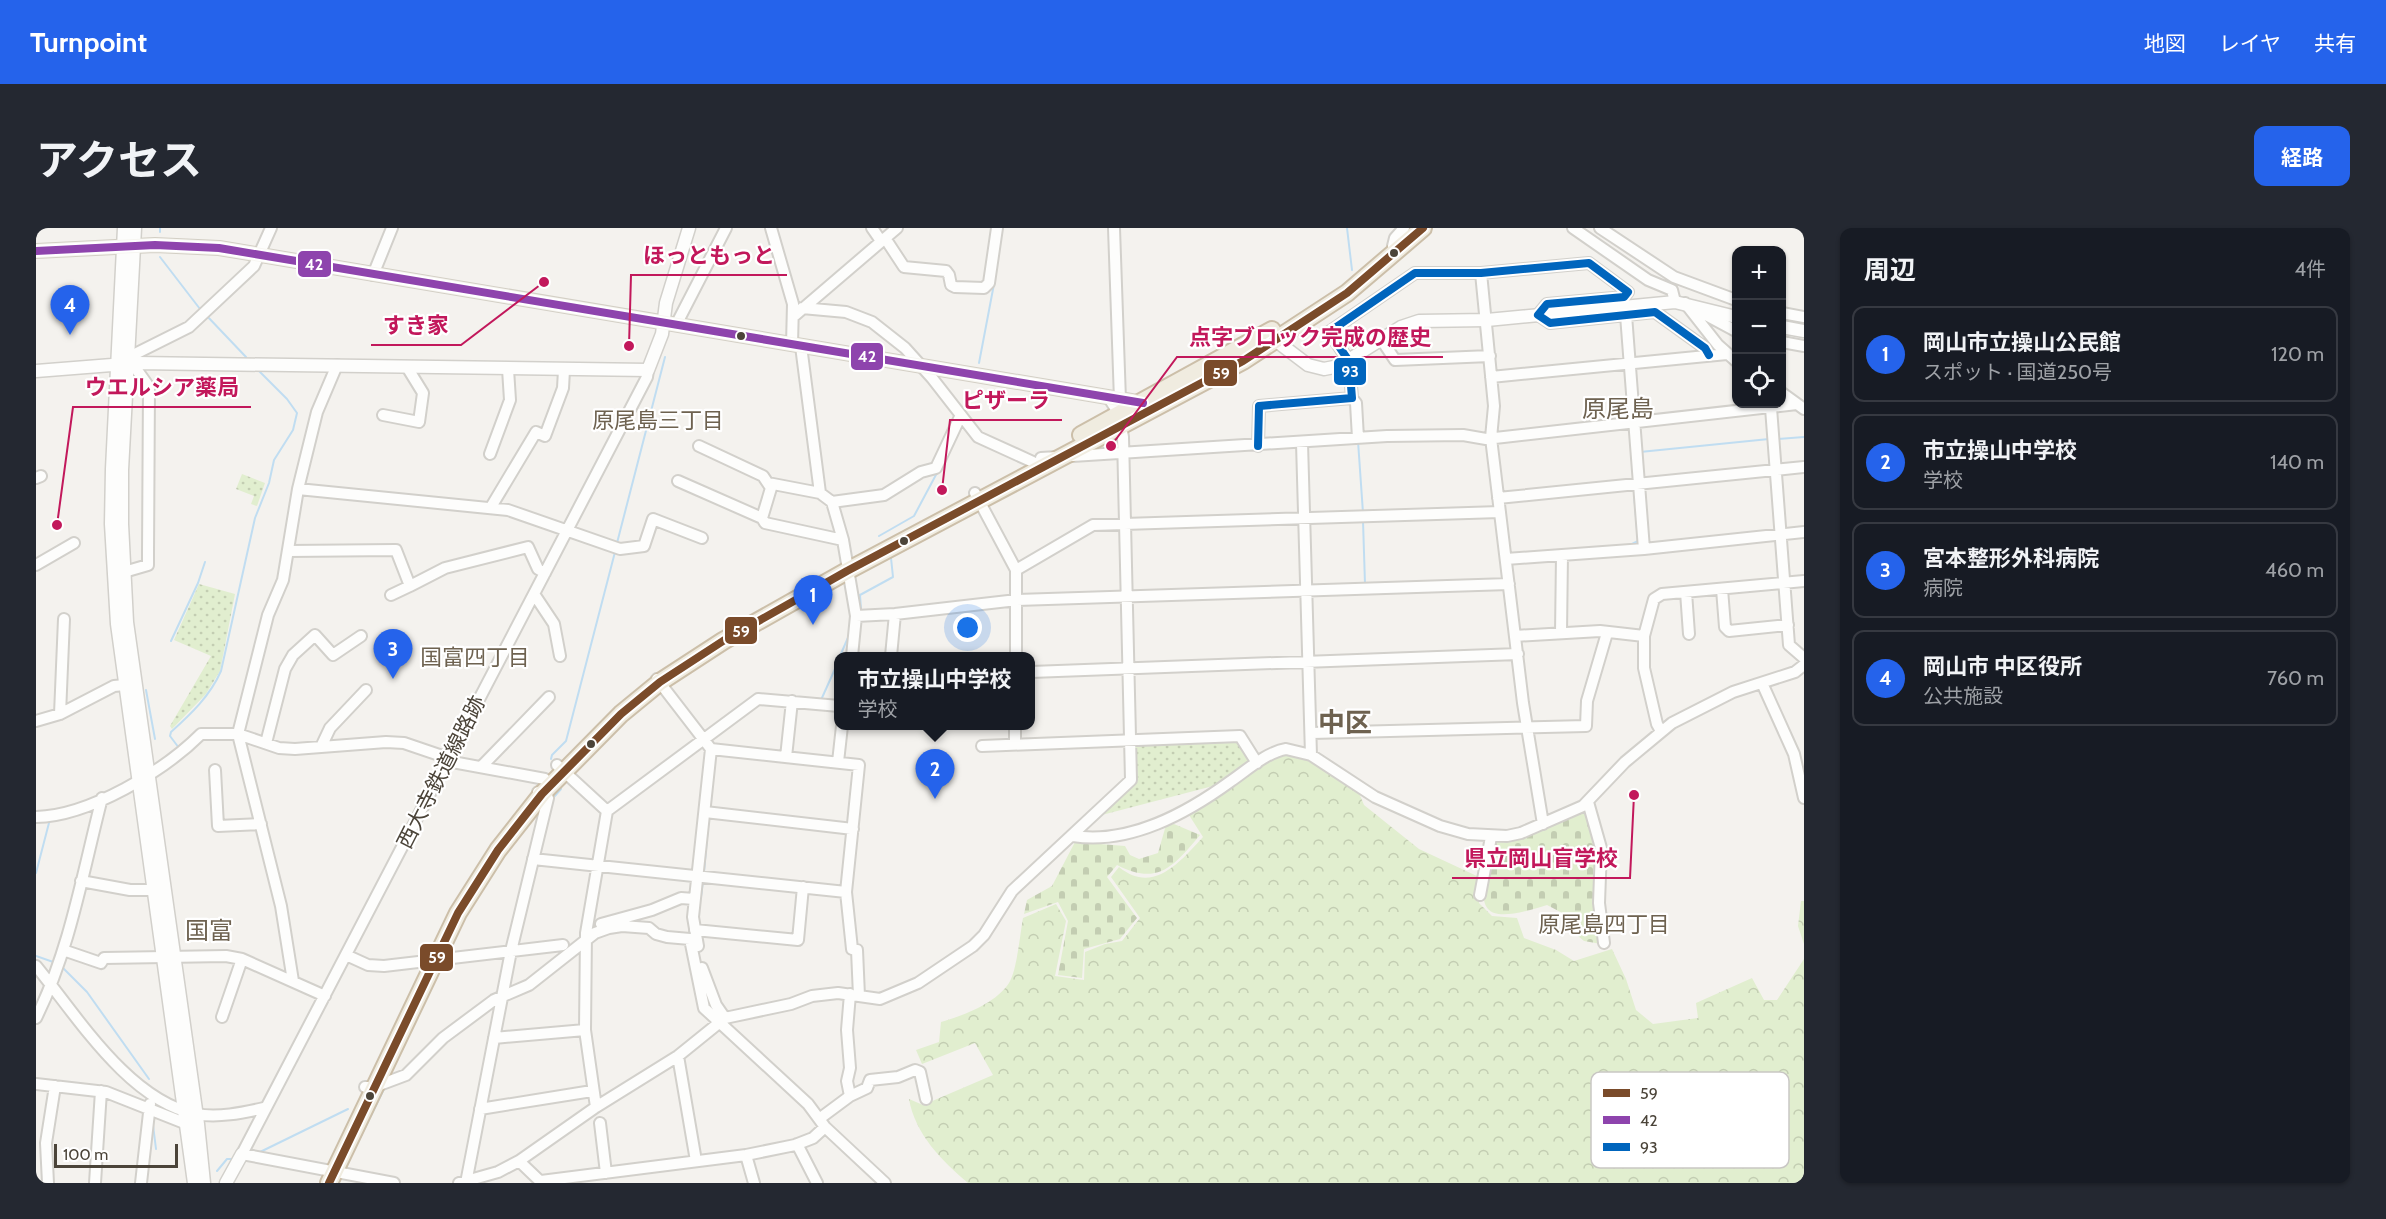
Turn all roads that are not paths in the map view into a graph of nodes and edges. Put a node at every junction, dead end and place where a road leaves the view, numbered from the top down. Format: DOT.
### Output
graph roads {
  1 [pos="123,228"];
  2 [pos="135,228"];
  3 [pos="271,228"];
  4 [pos="378,228"];
  5 [pos="689,228"];
  6 [pos="726,228"];
  7 [pos="771,228"];
  8 [pos="872,228"];
  9 [pos="897,228"];
  10 [pos="985,228"];
  11 [pos="1114,228"];
  12 [pos="1404,228"];
  13 [pos="1413,228"];
  14 [pos="1423,228"];
  15 [pos="1573,228"];
  16 [pos="1600,228"];
  17 [pos="997,229"];
  18 [pos="391,230"];
  19 [pos="883,239"];
  20 [pos="128,246"];
  21 [pos="1393,246"];
  22 [pos="36,251"];
  23 [pos="260,255"];
  24 [pos="1482,273"];
  25 [pos="373,275"];
  26 [pos="1732,298"];
  27 [pos="1680,302"];
  28 [pos="802,308"];
  29 [pos="1786,314"];
  30 [pos="1538,315"];
  31 [pos="1626,315"];
  32 [pos="1732,316"];
  33 [pos="793,317"];
  34 [pos="1804,317"];
  35 [pos="1486,320"];
  36 [pos="670,324"];
  37 [pos="1732,328"];
  38 [pos="1786,328"];
  39 [pos="1804,331"];
  40 [pos="1381,339"];
  41 [pos="1275,340"];
  42 [pos="1786,343"];
  43 [pos="797,345"];
  44 [pos="1804,346"];
  45 [pos="1709,355"];
  46 [pos="1490,356"];
  47 [pos="1732,358"];
  48 [pos="1349,362"];
  49 [pos="126,363"];
  50 [pos="1630,364"];
  51 [pos="337,365"];
  52 [pos="921,366"];
  53 [pos="407,367"];
  54 [pos="508,369"];
  55 [pos="564,370"];
  56 [pos="648,370"];
  57 [pos="36,371"];
  58 [pos="1491,377"];
  59 [pos="1786,396"];
  60 [pos="1352,398"];
  61 [pos="1174,399"];
  62 [pos="1141,403"];
  63 [pos="1800,407"];
  64 [pos="1771,408"];
  65 [pos="1117,409"];
  66 [pos="383,415"];
  67 [pos="961,419"];
  68 [pos="1634,421"];
  69 [pos="1358,438"];
  70 [pos="1491,438"];
  71 [pos="1302,443"];
  72 [pos="699,446"];
  73 [pos="1258,446"];
  74 [pos="490,454"];
  75 [pos="1123,454"];
  76 [pos="1059,457"];
  77 [pos="1037,460"];
  78 [pos="1804,467"];
  79 [pos="1776,471"];
  80 [pos="678,481"];
  81 [pos="768,483"];
  82 [pos="1638,485"];
  83 [pos="298,489"];
  84 [pos="820,493"];
  85 [pos="977,497"];
  86 [pos="1498,498"];
  87 [pos="832,502"];
  88 [pos="491,507"];
  89 [pos="1500,512"];
  90 [pos="762,518"];
  91 [pos="1304,519"];
  92 [pos="1125,524"];
  93 [pos="568,530"];
  94 [pos="1804,532"];
  95 [pos="1782,534"];
  96 [pos="702,538"];
  97 [pos="843,540"];
  98 [pos="74,543"];
  99 [pos="1644,549"];
  100 [pos="288,550"];
  101 [pos="1562,555"];
  102 [pos="1506,559"];
  103 [pos="36,565"];
  104 [pos="846,567"];
  105 [pos="1016,570"];
  106 [pos="124,572"];
  107 [pos="544,573"];
  108 [pos="1804,581"];
  109 [pos="1784,583"];
  110 [pos="1509,584"];
  111 [pos="410,586"];
  112 [pos="1722,588"];
  113 [pos="1307,591"];
  114 [pos="1686,592"];
  115 [pos="534,594"];
  116 [pos="391,595"];
  117 [pos="1128,597"];
  118 [pos="1017,600"];
  119 [pos="895,614"];
  120 [pos="856,616"];
  121 [pos="64,619"];
  122 [pos="1788,626"];
  123 [pos="1561,633"];
  124 [pos="1606,633"];
  125 [pos="1689,634"];
  126 [pos="361,636"];
  127 [pos="1515,636"];
  128 [pos="1644,636"];
  129 [pos="852,652"];
  130 [pos="891,652"];
  131 [pos="1016,652"];
  132 [pos="1518,654"];
  133 [pos="560,656"];
  134 [pos="1804,658"];
  135 [pos="1309,663"];
  136 [pos="1804,665"];
  137 [pos="1130,669"];
  138 [pos="1035,672"];
  139 [pos="658,679"];
  140 [pos="1762,683"];
  141 [pos="125,685"];
  142 [pos="366,690"];
  143 [pos="549,697"];
  144 [pos="792,701"];
  145 [pos="834,705"];
  146 [pos="60,714"];
  147 [pos="36,721"];
  148 [pos="1527,728"];
  149 [pos="842,730"];
  150 [pos="1015,730"];
  151 [pos="1661,731"];
  152 [pos="1312,733"];
  153 [pos="238,734"];
  154 [pos="1131,738"];
  155 [pos="704,739"];
  156 [pos="266,743"];
  157 [pos="1015,744"];
  158 [pos="982,746"];
  159 [pos="321,747"];
  160 [pos="711,749"];
  161 [pos="1311,755"];
  162 [pos="786,757"];
  163 [pos="448,760"];
  164 [pos="838,762"];
  165 [pos="1257,763"];
  166 [pos="481,767"];
  167 [pos="560,767"];
  168 [pos="215,770"];
  169 [pos="144,779"];
  170 [pos="541,788"];
  171 [pos="102,798"];
  172 [pos="1804,798"];
  173 [pos="1588,802"];
  174 [pos="607,811"];
  175 [pos="708,813"];
  176 [pos="36,817"];
  177 [pos="261,824"];
  178 [pos="1543,824"];
  179 [pos="853,829"];
  180 [pos="1073,836"];
  181 [pos="1491,837"];
  182 [pos="536,859"];
  183 [pos="598,867"];
  184 [pos="698,876"];
  185 [pos="81,881"];
  186 [pos="803,887"];
  187 [pos="154,890"];
  188 [pos="846,891"];
  189 [pos="1480,895"];
  190 [pos="694,899"];
  191 [pos="695,930"];
  192 [pos="586,935"];
  193 [pos="1604,943"];
  194 [pos="564,945"];
  195 [pos="63,950"];
  196 [pos="514,950"];
  197 [pos="346,955"];
  198 [pos="169,957"];
  199 [pos="242,958"];
  200 [pos="432,960"];
  201 [pos="36,966"];
  202 [pos="293,981"];
  203 [pos="51,984"];
  204 [pos="854,995"];
  205 [pos="324,996"];
  206 [pos="505,996"];
  207 [pos="222,1017"];
  208 [pos="36,1018"];
  209 [pos="721,1020"];
  210 [pos="585,1030"];
  211 [pos="497,1038"];
  212 [pos="678,1056"];
  213 [pos="36,1084"];
  214 [pos="55,1086"];
  215 [pos="369,1087"];
  216 [pos="592,1090"];
  217 [pos="101,1091"];
  218 [pos="149,1095"];
  219 [pos="850,1096"];
  220 [pos="926,1099"];
  221 [pos="596,1107"];
  222 [pos="264,1108"];
  223 [pos="483,1108"];
  224 [pos="150,1109"];
  225 [pos="189,1116"];
  226 [pos="600,1123"];
  227 [pos="822,1123"];
  228 [pos="41,1143"];
  229 [pos="797,1144"];
  230 [pos="242,1154"];
  231 [pos="746,1155"];
  232 [pos="519,1161"];
  233 [pos="696,1161"];
  234 [pos="606,1173"];
  235 [pos="327,1177"];
  236 [pos="387,1182"];
  237 [pos="467,1182"];
  238 [pos="541,1182"];
  239 [pos="48,1183"];
  240 [pos="95,1183"];
  241 [pos="141,1183"];
  242 [pos="194,1183"];
  243 [pos="204,1183"];
  244 [pos="226,1183"];
  245 [pos="754,1183"];
  246 [pos="816,1183"];
  247 [pos="885,1183"];
  1 -- 20 [label="street"];
  2 -- 20 [label="street"];
  3 -- 23 [label="street"];
  4 -- 18 [label="street"];
  5 -- 36 [label="street"];
  6 -- 36 [label="street"];
  7 -- 33 [label="street"];
  8 -- 19 [label="street"];
  9 -- 19 [label="street"];
  10 -- 17 [label="street"];
  11 -- 65 [label="street"];
  12 -- 21 [label="street"];
  13 -- 21 [label="highway"];
  14 -- 41 [label="highway"];
  15 -- 27 [label="street"];
  16 -- 26 [label="street"];
  17 -- 19 [label="street"];
  18 -- 25 [label="street"];
  19 -- 28 [label="street"];
  20 -- 22 [label="main road"];
  20 -- 23 [label="main road"];
  20 -- 49 [label="street"];
  21 -- 62 [label="highway"];
  23 -- 25 [label="main road"];
  23 -- 49 [label="street"];
  24 -- 30 [label="street"];
  24 -- 35 [label="street"];
  24 -- 48 [label="street"];
  25 -- 36 [label="main road"];
  27 -- 30 [label="street"];
  27 -- 32 [label="street"];
  27 -- 37 [label="street"];
  27 -- 47 [label="street"];
  28 -- 33 [label="street"];
  28 -- 52 [label="street"];
  29 -- 34 [label="street"];
  30 -- 31 [label="street"];
  30 -- 35 [label="street"];
  31 -- 45 [label="street"];
  31 -- 50 [label="street"];
  33 -- 43 [label="street"];
  35 -- 40 [label="street"];
  35 -- 46 [label="street"];
  36 -- 43 [label="main road"];
  36 -- 56 [label="street"];
  38 -- 39 [label="street"];
  40 -- 46 [label="street"];
  40 -- 48 [label="street"];
  41 -- 48 [label="street"];
  41 -- 61 [label="highway"];
  42 -- 44 [label="street"];
  43 -- 52 [label="main road"];
  43 -- 84 [label="street"];
  45 -- 47 [label="street"];
  45 -- 50 [label="street"];
  46 -- 58 [label="street"];
  48 -- 60 [label="street"];
  49 -- 51 [label="street"];
  49 -- 57 [label="street"];
  49 -- 106 [label="street"];
  49 -- 106 [label="street"];
  49 -- 141 [label="street"];
  50 -- 58 [label="street"];
  50 -- 68 [label="street"];
  51 -- 53 [label="street"];
  51 -- 83 [label="street"];
  52 -- 65 [label="main road"];
  52 -- 67 [label="street"];
  53 -- 54 [label="street"];
  53 -- 66 [label="street"];
  54 -- 55 [label="street"];
  54 -- 74 [label="street"];
  55 -- 56 [label="street"];
  55 -- 88 [label="street"];
  56 -- 93 [label="street, 西大寺鉄道線路跡"];
  58 -- 70 [label="street"];
  59 -- 63 [label="street"];
  60 -- 69 [label="street"];
  60 -- 73 [label="street"];
  61 -- 62 [label="main road"];
  61 -- 65 [label="highway"];
  62 -- 65 [label="highway"];
  64 -- 68 [label="street"];
  64 -- 79 [label="street"];
  65 -- 75 [label="street"];
  65 -- 76 [label="highway"];
  65 -- 77 [label="highway"];
  67 -- 77 [label="street"];
  67 -- 87 [label="street"];
  68 -- 70 [label="street"];
  68 -- 82 [label="street"];
  69 -- 70 [label="street"];
  69 -- 71 [label="street"];
  70 -- 86 [label="street"];
  71 -- 73 [label="street"];
  71 -- 91 [label="street"];
  72 -- 81 [label="street"];
  73 -- 75 [label="street"];
  75 -- 76 [label="street"];
  75 -- 92 [label="street"];
  76 -- 77 [label="street"];
  76 -- 85 [label="highway"];
  77 -- 85 [label="highway"];
  78 -- 79 [label="street"];
  79 -- 82 [label="street"];
  79 -- 95 [label="street"];
  80 -- 90 [label="street"];
  81 -- 84 [label="street"];
  81 -- 90 [label="street"];
  82 -- 86 [label="street"];
  82 -- 99 [label="street"];
  83 -- 88 [label="street"];
  83 -- 100 [label="street"];
  84 -- 87 [label="street"];
  85 -- 104 [label="highway"];
  85 -- 105 [label="street"];
  86 -- 89 [label="street"];
  87 -- 97 [label="street"];
  88 -- 93 [label="street"];
  89 -- 91 [label="street"];
  89 -- 102 [label="street"];
  90 -- 97 [label="street"];
  91 -- 92 [label="street"];
  91 -- 113 [label="street"];
  92 -- 105 [label="street"];
  92 -- 117 [label="street"];
  93 -- 96 [label="street"];
  93 -- 107 [label="street, 西大寺鉄道線路跡"];
  94 -- 95 [label="street"];
  95 -- 99 [label="street"];
  95 -- 109 [label="street"];
  97 -- 104 [label="street"];
  98 -- 103 [label="street"];
  99 -- 101 [label="street"];
  100 -- 111 [label="street"];
  100 -- 153 [label="street"];
  101 -- 102 [label="street"];
  101 -- 123 [label="street"];
  102 -- 110 [label="street"];
  104 -- 120 [label="street"];
  104 -- 139 [label="highway"];
  105 -- 118 [label="street"];
  106 -- 169 [label="street"];
  107 -- 111 [label="street"];
  107 -- 115 [label="street, 西大寺鉄道線路跡"];
  108 -- 109 [label="street"];
  109 -- 112 [label="street"];
  109 -- 122 [label="street"];
  110 -- 113 [label="street"];
  110 -- 127 [label="street"];
  111 -- 116 [label="street"];
  112 -- 114 [label="street"];
  112 -- 122 [label="street"];
  113 -- 117 [label="street"];
  113 -- 135 [label="street"];
  114 -- 125 [label="street"];
  114 -- 128 [label="street"];
  115 -- 133 [label="street"];
  115 -- 163 [label="street, 西大寺鉄道線路跡"];
  117 -- 118 [label="street"];
  117 -- 137 [label="street"];
  118 -- 119 [label="street"];
  118 -- 131 [label="street"];
  119 -- 120 [label="street"];
  119 -- 130 [label="street"];
  120 -- 129 [label="street"];
  121 -- 146 [label="street"];
  122 -- 134 [label="street"];
  123 -- 124 [label="street"];
  123 -- 127 [label="street"];
  124 -- 128 [label="street"];
  124 -- 148 [label="street"];
  126 -- 156 [label="street"];
  127 -- 132 [label="street"];
  128 -- 151 [label="street"];
  132 -- 135 [label="street"];
  132 -- 148 [label="street"];
  135 -- 137 [label="street"];
  135 -- 152 [label="street"];
  136 -- 140 [label="street"];
  137 -- 138 [label="street"];
  137 -- 154 [label="street"];
  139 -- 155 [label="street"];
  139 -- 167 [label="highway"];
  140 -- 151 [label="street"];
  140 -- 172 [label="street"];
  141 -- 146 [label="street"];
  141 -- 169 [label="street"];
  142 -- 159 [label="street"];
  143 -- 166 [label="street"];
  144 -- 145 [label="street"];
  144 -- 155 [label="street"];
  144 -- 162 [label="street"];
  146 -- 147 [label="street"];
  148 -- 152 [label="street"];
  148 -- 178 [label="street"];
  149 -- 164 [label="street"];
  150 -- 157 [label="street"];
  151 -- 173 [label="street"];
  152 -- 161 [label="street"];
  153 -- 156 [label="street"];
  153 -- 169 [label="street"];
  153 -- 177 [label="street"];
  154 -- 157 [label="street"];
  154 -- 165 [label="street"];
  154 -- 180 [label="street"];
  155 -- 160 [label="street"];
  155 -- 174 [label="street"];
  156 -- 159 [label="street"];
  157 -- 158 [label="street"];
  159 -- 163 [label="street"];
  160 -- 162 [label="street"];
  160 -- 175 [label="street"];
  161 -- 165 [label="street"];
  161 -- 181 [label="street"];
  162 -- 164 [label="street"];
  163 -- 166 [label="street"];
  163 -- 197 [label="street, 西大寺鉄道線路跡"];
  164 -- 179 [label="street"];
  165 -- 180 [label="street"];
  166 -- 170 [label="street"];
  167 -- 170 [label="highway"];
  167 -- 174 [label="street"];
  168 -- 177 [label="street"];
  169 -- 171 [label="street"];
  169 -- 187 [label="street"];
  169 -- 198 [label="street"];
  170 -- 182 [label="street"];
  170 -- 200 [label="highway"];
  171 -- 176 [label="street"];
  171 -- 185 [label="street"];
  173 -- 178 [label="street"];
  173 -- 193 [label="street"];
  174 -- 183 [label="street"];
  175 -- 179 [label="street"];
  175 -- 184 [label="street"];
  177 -- 202 [label="street"];
  178 -- 181 [label="street"];
  179 -- 188 [label="street"];
  180 -- 204 [label="street"];
  181 -- 189 [label="street"];
  182 -- 183 [label="street"];
  182 -- 196 [label="street"];
  183 -- 184 [label="street"];
  183 -- 192 [label="street"];
  184 -- 186 [label="street"];
  184 -- 190 [label="street"];
  185 -- 187 [label="street"];
  185 -- 195 [label="street"];
  186 -- 188 [label="street"];
  186 -- 191 [label="street"];
  187 -- 198 [label="street"];
  188 -- 204 [label="street"];
  190 -- 191 [label="street"];
  190 -- 192 [label="street"];
  191 -- 209 [label="street"];
  192 -- 206 [label="street"];
  192 -- 209 [label="street"];
  192 -- 210 [label="street"];
  194 -- 196 [label="street"];
  195 -- 198 [label="street"];
  195 -- 203 [label="street"];
  196 -- 200 [label="street"];
  196 -- 206 [label="street"];
  197 -- 200 [label="street"];
  197 -- 205 [label="street, 西大寺鉄道線路跡"];
  198 -- 199 [label="street"];
  198 -- 225 [label="street"];
  199 -- 202 [label="street"];
  199 -- 207 [label="street"];
  200 -- 215 [label="highway"];
  201 -- 203 [label="street"];
  202 -- 205 [label="street"];
  203 -- 208 [label="street"];
  203 -- 218 [label="street"];
  204 -- 209 [label="street"];
  204 -- 219 [label="street"];
  205 -- 222 [label="street, 西大寺鉄道線路跡"];
  206 -- 211 [label="street"];
  206 -- 215 [label="street"];
  209 -- 212 [label="street"];
  209 -- 227 [label="street"];
  210 -- 211 [label="street"];
  210 -- 216 [label="street"];
  211 -- 223 [label="street"];
  212 -- 221 [label="street"];
  212 -- 233 [label="street"];
  213 -- 214 [label="street"];
  214 -- 217 [label="street"];
  214 -- 228 [label="street"];
  215 -- 235 [label="highway"];
  216 -- 221 [label="street"];
  216 -- 223 [label="street"];
  217 -- 224 [label="street"];
  217 -- 240 [label="street"];
  218 -- 224 [label="street"];
  218 -- 225 [label="street"];
  219 -- 220 [label="street"];
  219 -- 227 [label="street"];
  221 -- 232 [label="street"];
  222 -- 225 [label="street"];
  222 -- 230 [label="street, 西大寺鉄道線路跡"];
  223 -- 237 [label="street"];
  224 -- 225 [label="street"];
  224 -- 241 [label="street"];
  225 -- 242 [label="street"];
  225 -- 243 [label="street"];
  226 -- 234 [label="street"];
  227 -- 229 [label="street"];
  227 -- 247 [label="street"];
  228 -- 239 [label="street"];
  229 -- 231 [label="street"];
  229 -- 246 [label="street"];
  230 -- 235 [label="street"];
  230 -- 244 [label="street"];
  231 -- 233 [label="street"];
  231 -- 245 [label="street"];
  232 -- 237 [label="street"];
  232 -- 238 [label="street"];
  233 -- 234 [label="street"];
  234 -- 238 [label="street"];
  235 -- 236 [label="street"];
}
